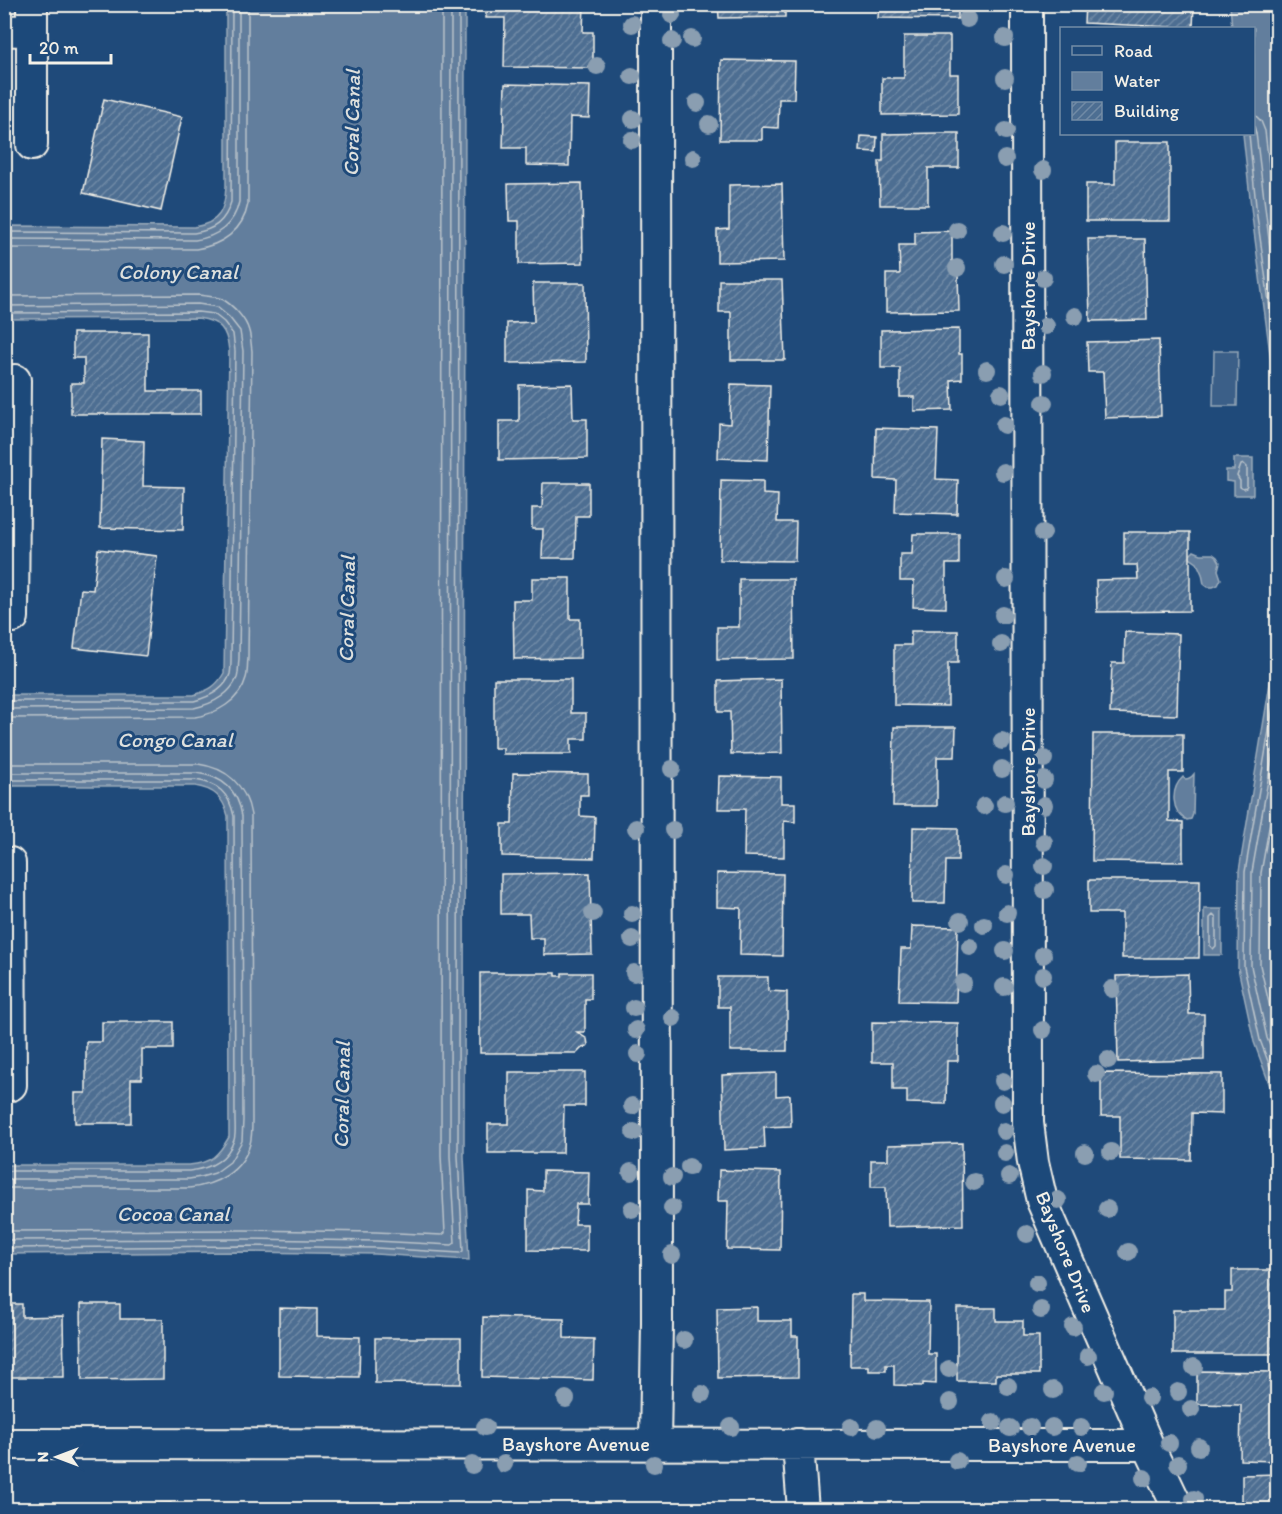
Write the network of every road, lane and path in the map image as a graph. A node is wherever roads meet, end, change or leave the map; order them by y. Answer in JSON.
{"nodes":[{"id":1,"x":656,"y":4,"type":"edge"},
{"id":2,"x":1027,"y":4,"type":"edge"},
{"id":3,"x":23,"y":22,"type":"edge"},
{"id":4,"x":32,"y":144,"type":"dead end"},
{"id":5,"x":15,"y":380,"type":"dead end"},
{"id":6,"x":9,"y":500,"type":"edge"},
{"id":7,"x":14,"y":616,"type":"dead end"},
{"id":8,"x":10,"y":863,"type":"dead end"},
{"id":9,"x":8,"y":972,"type":"edge"},
{"id":10,"x":11,"y":1084,"type":"dead end"},
{"id":11,"x":4,"y":1444,"type":"edge"},
{"id":12,"x":655,"y":1444,"type":"junction"},
{"id":13,"x":798,"y":1444,"type":"junction"},
{"id":14,"x":1148,"y":1445,"type":"junction"},
{"id":15,"x":803,"y":1509,"type":"edge"},
{"id":16,"x":1179,"y":1509,"type":"edge"}],
"edges":[{"from":1,"to":12,"type":"street"},
{"from":2,"to":14,"type":"street","name":"Bayshore Drive"},
{"from":3,"to":4,"type":"street"},
{"from":5,"to":6,"type":"street"},
{"from":6,"to":7,"type":"street"},
{"from":8,"to":9,"type":"street"},
{"from":9,"to":10,"type":"street"},
{"from":11,"to":12,"type":"street","name":"Bayshore Avenue"},
{"from":12,"to":13,"type":"street","name":"Bayshore Avenue"},
{"from":13,"to":14,"type":"street","name":"Bayshore Avenue"},
{"from":13,"to":15,"type":"street"},
{"from":14,"to":16,"type":"street","name":"Bayshore Drive"}]}
